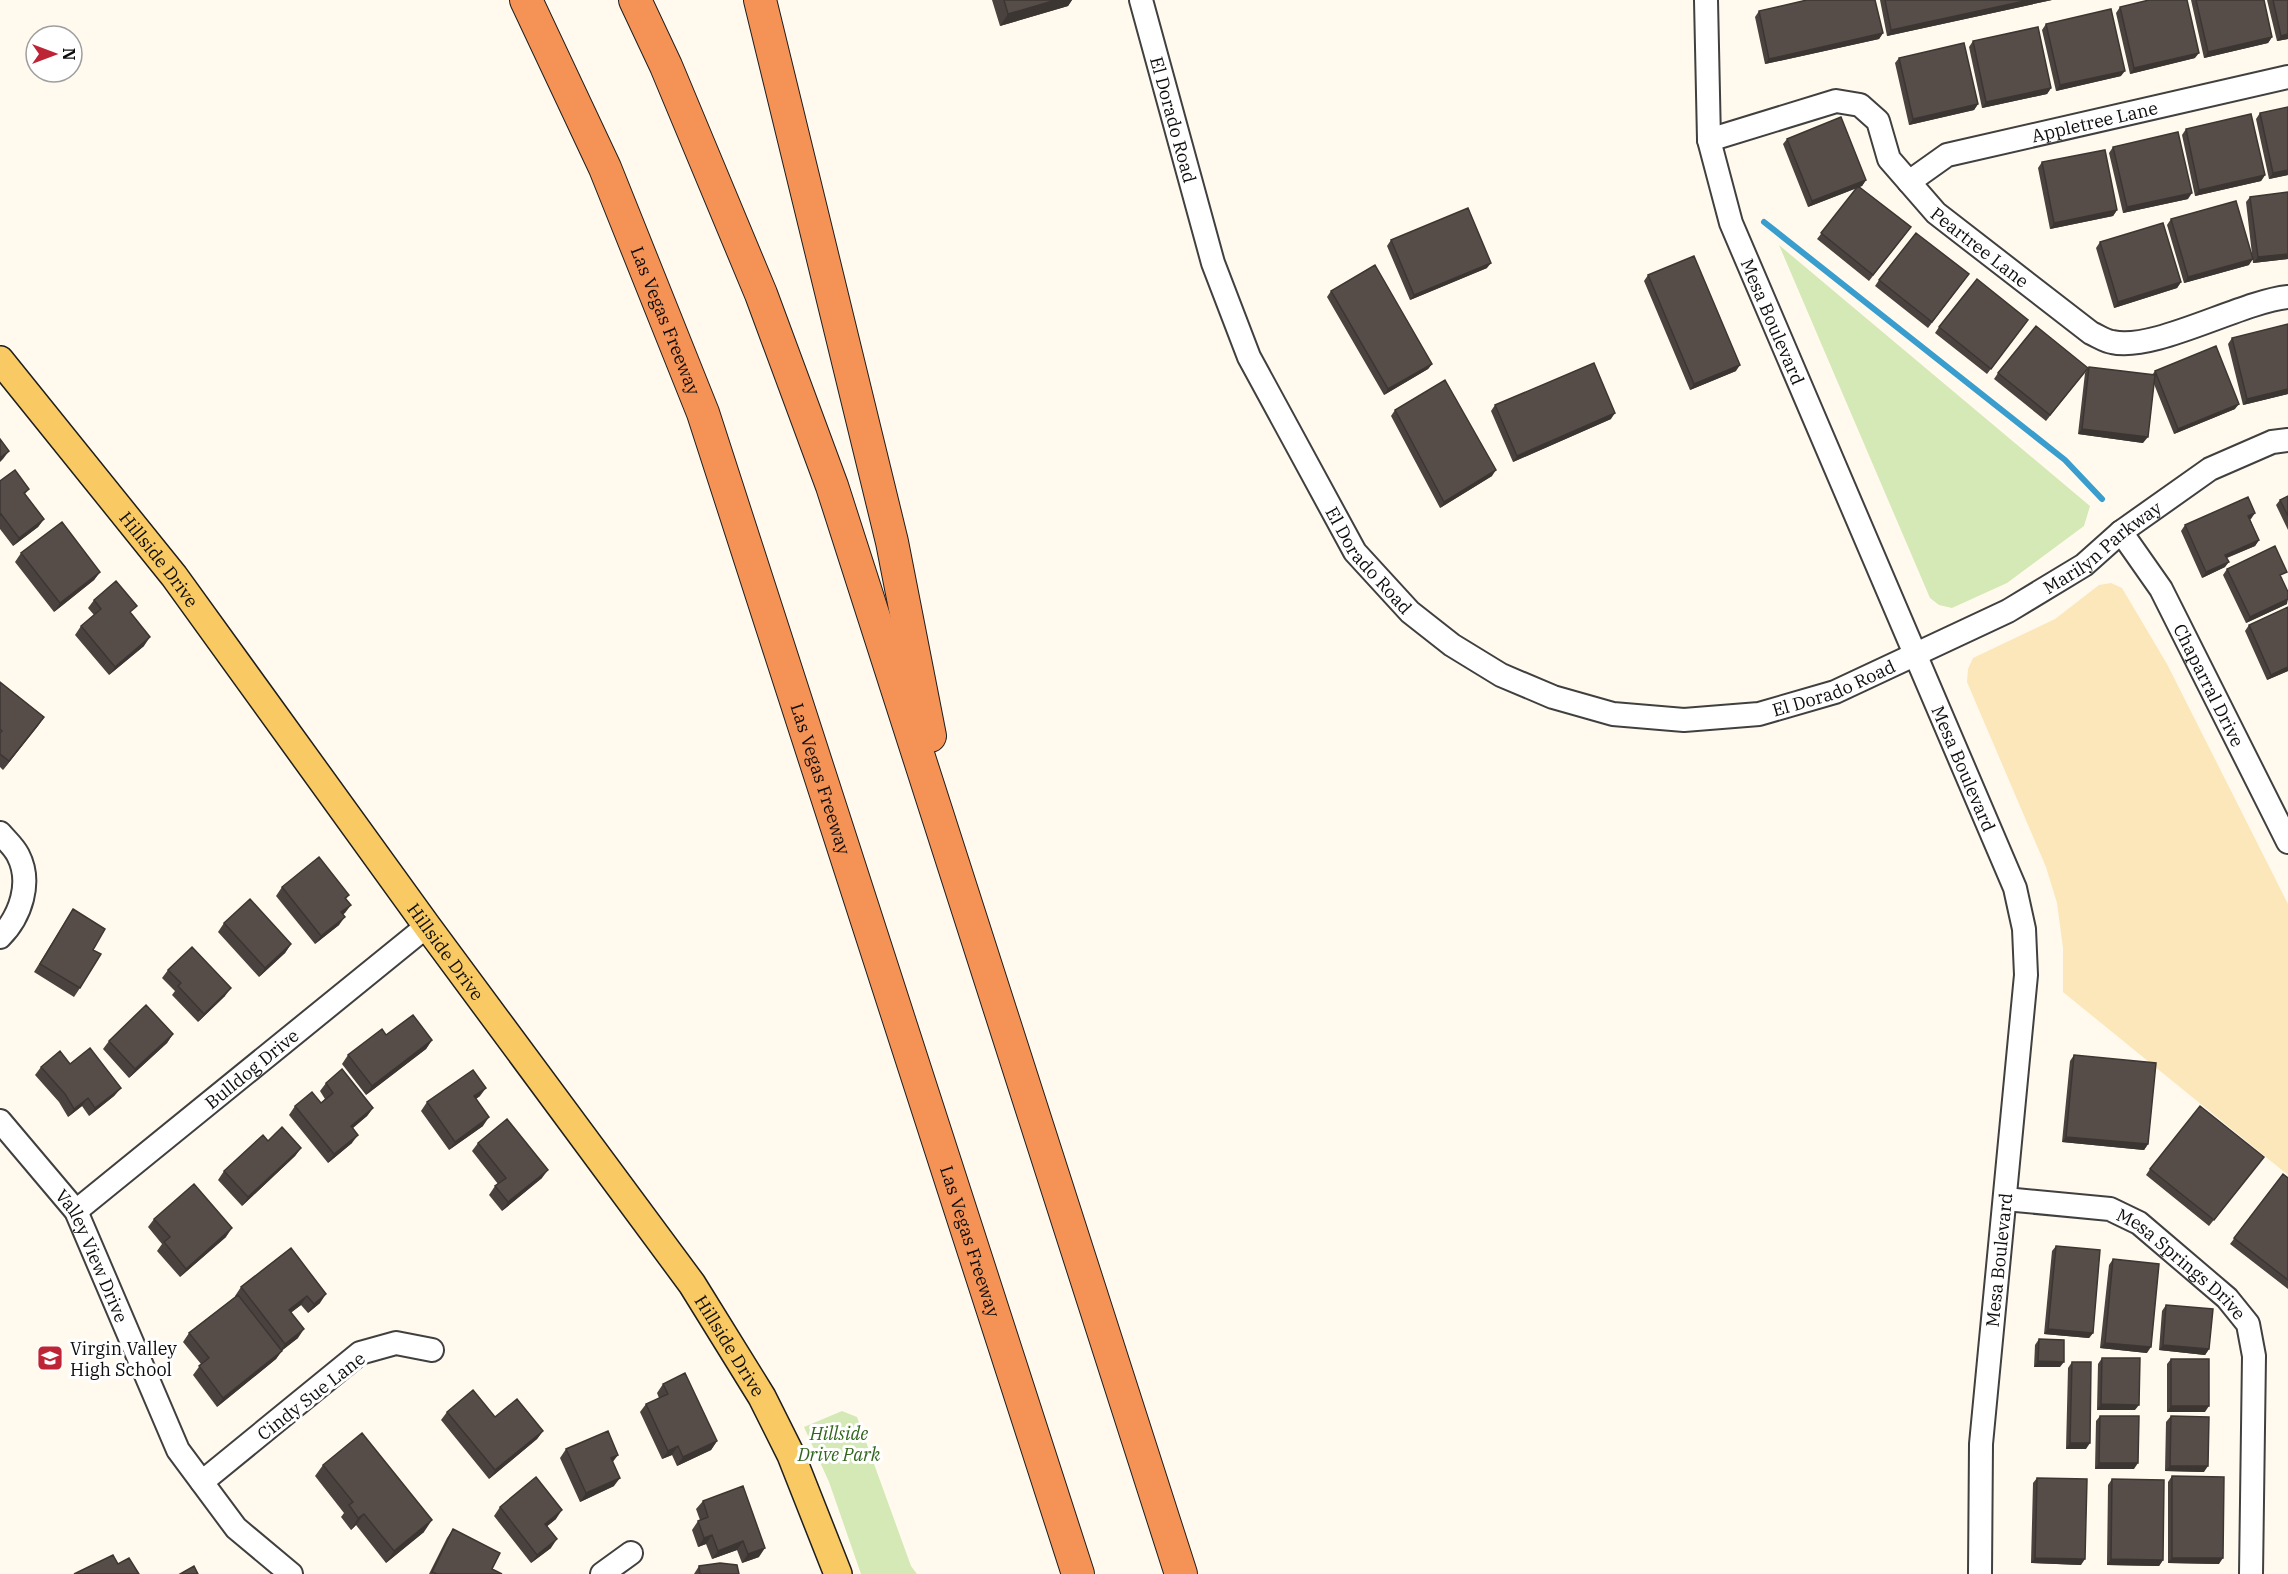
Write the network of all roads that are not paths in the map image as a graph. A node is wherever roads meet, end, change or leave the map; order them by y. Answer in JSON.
{"nodes":[{"id":1,"x":520,"y":0,"type":"edge"},
{"id":2,"x":526,"y":0,"type":"edge"},
{"id":3,"x":635,"y":0,"type":"edge"},
{"id":4,"x":760,"y":0,"type":"edge"},
{"id":5,"x":1141,"y":0,"type":"edge"},
{"id":6,"x":1706,"y":0,"type":"edge"},
{"id":7,"x":551,"y":49,"type":"junction"},
{"id":8,"x":2288,"y":77,"type":"edge"},
{"id":9,"x":1709,"y":140,"type":"junction"},
{"id":10,"x":1910,"y":182,"type":"junction"},
{"id":11,"x":2288,"y":297,"type":"edge"},
{"id":12,"x":0,"y":360,"type":"edge"},
{"id":13,"x":2288,"y":440,"type":"edge"},
{"id":14,"x":2121,"y":532,"type":"junction"},
{"id":15,"x":1915,"y":654,"type":"junction"},
{"id":16,"x":0,"y":833,"type":"edge"},
{"id":17,"x":2288,"y":842,"type":"edge"},
{"id":18,"x":958,"y":879,"type":"junction"},
{"id":19,"x":427,"y":926,"type":"junction"},
{"id":20,"x":0,"y":937,"type":"edge"},
{"id":21,"x":0,"y":1121,"type":"edge"},
{"id":22,"x":2005,"y":1199,"type":"junction"},
{"id":23,"x":76,"y":1211,"type":"junction"},
{"id":24,"x":432,"y":1350,"type":"dead end"},
{"id":25,"x":202,"y":1482,"type":"junction"},
{"id":26,"x":630,"y":1553,"type":"dead end"},
{"id":27,"x":291,"y":1574,"type":"edge"},
{"id":28,"x":602,"y":1574,"type":"edge"},
{"id":29,"x":838,"y":1574,"type":"edge"},
{"id":30,"x":1078,"y":1574,"type":"edge"},
{"id":31,"x":1181,"y":1574,"type":"edge"},
{"id":32,"x":1980,"y":1574,"type":"edge"},
{"id":33,"x":2251,"y":1574,"type":"edge"}],
"edges":[{"from":1,"to":7,"type":"highway"},
{"from":2,"to":7,"type":"highway","name":"Las Vegas Freeway"},
{"from":3,"to":18,"type":"highway"},
{"from":4,"to":18,"type":"highway"},
{"from":5,"to":15,"type":"street","name":"El Dorado Road"},
{"from":6,"to":9,"type":"street","name":"Mesa Boulevard"},
{"from":7,"to":30,"type":"highway","name":"Las Vegas Freeway"},
{"from":8,"to":10,"type":"street","name":"Appletree Lane"},
{"from":9,"to":10,"type":"street","name":"Peartree Lane"},
{"from":9,"to":15,"type":"street","name":"Mesa Boulevard"},
{"from":10,"to":11,"type":"street","name":"Peartree Lane"},
{"from":12,"to":19,"type":"main road","name":"Hillside Drive"},
{"from":13,"to":14,"type":"street","name":"Marilyn Parkway"},
{"from":14,"to":15,"type":"street","name":"Marilyn Parkway"},
{"from":14,"to":17,"type":"street","name":"Chaparral Drive"},
{"from":15,"to":22,"type":"street","name":"Mesa Boulevard"},
{"from":16,"to":20,"type":"street"},
{"from":18,"to":31,"type":"highway"},
{"from":19,"to":23,"type":"street","name":"Bulldog Drive"},
{"from":19,"to":29,"type":"main road","name":"Hillside Drive"},
{"from":21,"to":23,"type":"street","name":"Valley View Drive"},
{"from":22,"to":32,"type":"street","name":"Mesa Boulevard"},
{"from":22,"to":33,"type":"street","name":"Mesa Springs Drive"},
{"from":23,"to":25,"type":"street","name":"Valley View Drive"},
{"from":24,"to":25,"type":"street","name":"Cindy Sue Lane"},
{"from":25,"to":27,"type":"street","name":"Valley View Drive"},
{"from":26,"to":28,"type":"street"}]}
